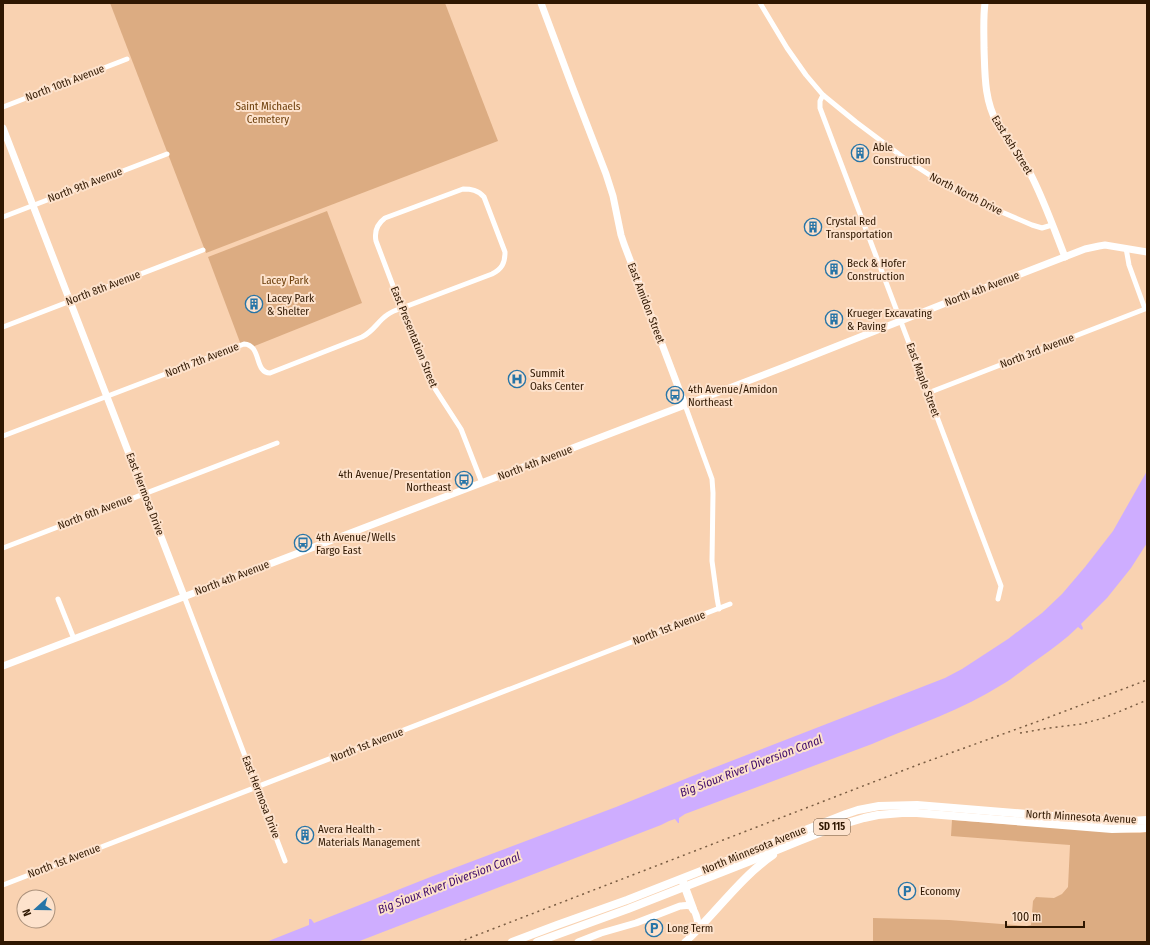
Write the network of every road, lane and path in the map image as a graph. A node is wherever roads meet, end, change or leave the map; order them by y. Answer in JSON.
{"nodes":[{"id":1,"x":541,"y":3,"type":"edge"},
{"id":2,"x":760,"y":3,"type":"edge"},
{"id":3,"x":985,"y":3,"type":"edge"},
{"id":4,"x":127,"y":59,"type":"dead end"},
{"id":5,"x":823,"y":95,"type":"junction"},
{"id":6,"x":3,"y":107,"type":"edge"},
{"id":7,"x":3,"y":128,"type":"edge"},
{"id":8,"x":167,"y":154,"type":"dead end"},
{"id":9,"x":33,"y":205,"type":"junction"},
{"id":10,"x":3,"y":217,"type":"edge"},
{"id":11,"x":1052,"y":225,"type":"junction"},
{"id":12,"x":376,"y":231,"type":"joint"},
{"id":13,"x":1126,"y":248,"type":"junction"},
{"id":14,"x":203,"y":250,"type":"dead end"},
{"id":15,"x":1147,"y":252,"type":"edge"},
{"id":16,"x":1065,"y":257,"type":"junction"},
{"id":17,"x":70,"y":301,"type":"junction"},
{"id":18,"x":402,"y":308,"type":"junction"},
{"id":19,"x":901,"y":321,"type":"junction"},
{"id":20,"x":3,"y":327,"type":"edge"},
{"id":21,"x":928,"y":393,"type":"junction"},
{"id":22,"x":107,"y":396,"type":"junction"},
{"id":23,"x":684,"y":405,"type":"junction"},
{"id":24,"x":3,"y":436,"type":"edge"},
{"id":25,"x":277,"y":443,"type":"dead end"},
{"id":26,"x":482,"y":483,"type":"junction"},
{"id":27,"x":144,"y":494,"type":"junction"},
{"id":28,"x":3,"y":548,"type":"edge"},
{"id":29,"x":184,"y":596,"type":"junction"},
{"id":30,"x":58,"y":599,"type":"dead end"},
{"id":31,"x":998,"y":599,"type":"dead end"},
{"id":32,"x":730,"y":604,"type":"dead end"},
{"id":33,"x":719,"y":609,"type":"junction"},
{"id":34,"x":74,"y":639,"type":"junction"},
{"id":35,"x":3,"y":666,"type":"edge"},
{"id":36,"x":257,"y":787,"type":"junction"},
{"id":37,"x":1147,"y":820,"type":"edge"},
{"id":38,"x":1147,"y":828,"type":"edge"},
{"id":39,"x":799,"y":841,"type":"junction"},
{"id":40,"x":285,"y":860,"type":"dead end"},
{"id":41,"x":683,"y":883,"type":"junction"},
{"id":42,"x":3,"y":885,"type":"edge"},
{"id":43,"x":693,"y":909,"type":"junction"},
{"id":44,"x":688,"y":940,"type":"edge"},
{"id":45,"x":512,"y":942,"type":"edge"},
{"id":46,"x":537,"y":942,"type":"edge"},
{"id":47,"x":578,"y":942,"type":"edge"}],
"edges":[{"from":1,"to":23,"type":"main road","name":"East Amidon Street"},
{"from":2,"to":5,"type":"street","name":"North North Drive"},
{"from":3,"to":11,"type":"main road","name":"East Ash Street"},
{"from":4,"to":6,"type":"street","name":"North 10th Avenue"},
{"from":5,"to":11,"type":"street","name":"North North Drive"},
{"from":5,"to":19,"type":"street","name":"East Maple Street"},
{"from":7,"to":9,"type":"main road","name":"East Hermosa Drive"},
{"from":8,"to":9,"type":"street","name":"North 9th Avenue"},
{"from":9,"to":10,"type":"street","name":"North 9th Avenue"},
{"from":9,"to":17,"type":"main road","name":"East Hermosa Drive"},
{"from":11,"to":16,"type":"main road","name":"East Ash Street"},
{"from":12,"to":18,"type":"street","name":"East Presentation Street"},
{"from":12,"to":18,"type":"street","name":"North 7th Avenue"},
{"from":13,"to":15,"type":"main road"},
{"from":13,"to":16,"type":"main road"},
{"from":13,"to":21,"type":"street","name":"North 3rd Avenue"},
{"from":14,"to":17,"type":"street","name":"North 8th Avenue"},
{"from":16,"to":19,"type":"main road","name":"North 4th Avenue"},
{"from":17,"to":20,"type":"street","name":"North 8th Avenue"},
{"from":17,"to":22,"type":"main road","name":"East Hermosa Drive"},
{"from":18,"to":22,"type":"street","name":"North 7th Avenue"},
{"from":18,"to":26,"type":"street","name":"East Presentation Street"},
{"from":19,"to":21,"type":"street","name":"East Maple Street"},
{"from":19,"to":23,"type":"main road","name":"North 4th Avenue"},
{"from":21,"to":31,"type":"street","name":"East Maple Street"},
{"from":22,"to":24,"type":"street","name":"North 7th Avenue"},
{"from":22,"to":27,"type":"main road","name":"East Hermosa Drive"},
{"from":23,"to":26,"type":"main road","name":"North 4th Avenue"},
{"from":23,"to":33,"type":"street","name":"East Amidon Street"},
{"from":25,"to":27,"type":"street","name":"North 6th Avenue"},
{"from":26,"to":29,"type":"main road","name":"North 4th Avenue"},
{"from":27,"to":28,"type":"street","name":"North 6th Avenue"},
{"from":27,"to":29,"type":"main road","name":"East Hermosa Drive"},
{"from":29,"to":34,"type":"main road","name":"North 4th Avenue"},
{"from":29,"to":36,"type":"street","name":"East Hermosa Drive"},
{"from":30,"to":34,"type":"street"},
{"from":32,"to":33,"type":"street","name":"North 1st Avenue"},
{"from":33,"to":36,"type":"street","name":"North 1st Avenue"},
{"from":34,"to":35,"type":"main road","name":"North 4th Avenue"},
{"from":36,"to":40,"type":"street","name":"East Hermosa Drive"},
{"from":36,"to":42,"type":"street","name":"North 1st Avenue"},
{"from":37,"to":41,"type":"main road","name":"North Minnesota Avenue","number":"SD 115"},
{"from":38,"to":39,"type":"main road","name":"North Minnesota Avenue","number":"SD 115"},
{"from":39,"to":41,"type":"main road","name":"North Minnesota Avenue","number":"SD 115"},
{"from":39,"to":44,"type":"main road"},
{"from":41,"to":43,"type":"main road"},
{"from":41,"to":45,"type":"main road","name":"North Minnesota Avenue","number":"SD 115"},
{"from":41,"to":46,"type":"main road","name":"North Minnesota Avenue","number":"SD 115"},
{"from":43,"to":44,"type":"main road"},
{"from":43,"to":47,"type":"main road"}]}
